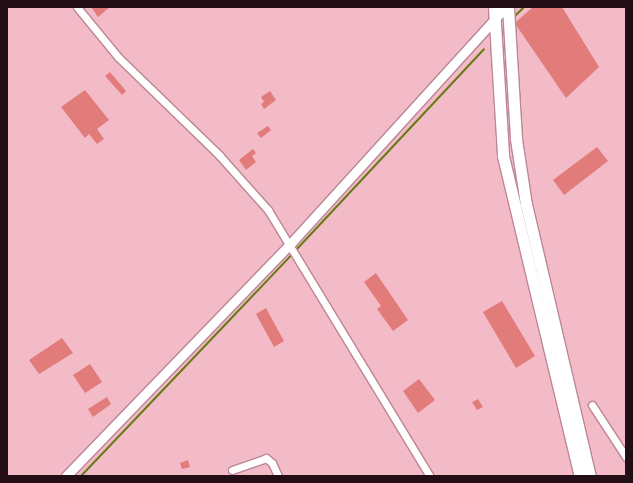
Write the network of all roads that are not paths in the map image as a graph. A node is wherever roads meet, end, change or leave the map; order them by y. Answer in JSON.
{"nodes":[{"id":1,"x":77,"y":7,"type":"edge"},
{"id":2,"x":494,"y":7,"type":"edge"},
{"id":3,"x":507,"y":7,"type":"edge"},
{"id":4,"x":494,"y":19,"type":"junction"},
{"id":5,"x":291,"y":243,"type":"junction"},
{"id":6,"x":592,"y":405,"type":"dead end"},
{"id":7,"x":626,"y":457,"type":"edge"},
{"id":8,"x":232,"y":470,"type":"dead end"},
{"id":9,"x":66,"y":476,"type":"edge"},
{"id":10,"x":278,"y":476,"type":"edge"},
{"id":11,"x":430,"y":476,"type":"edge"},
{"id":12,"x":580,"y":476,"type":"edge"},
{"id":13,"x":590,"y":476,"type":"edge"}],
"edges":[{"from":1,"to":5,"type":"street"},
{"from":2,"to":4,"type":"main road"},
{"from":3,"to":4,"type":"street"},
{"from":3,"to":13,"type":"main road"},
{"from":4,"to":5,"type":"street"},
{"from":4,"to":12,"type":"main road"},
{"from":5,"to":9,"type":"street"},
{"from":5,"to":11,"type":"street"},
{"from":6,"to":7,"type":"street"},
{"from":8,"to":10,"type":"street"}]}
